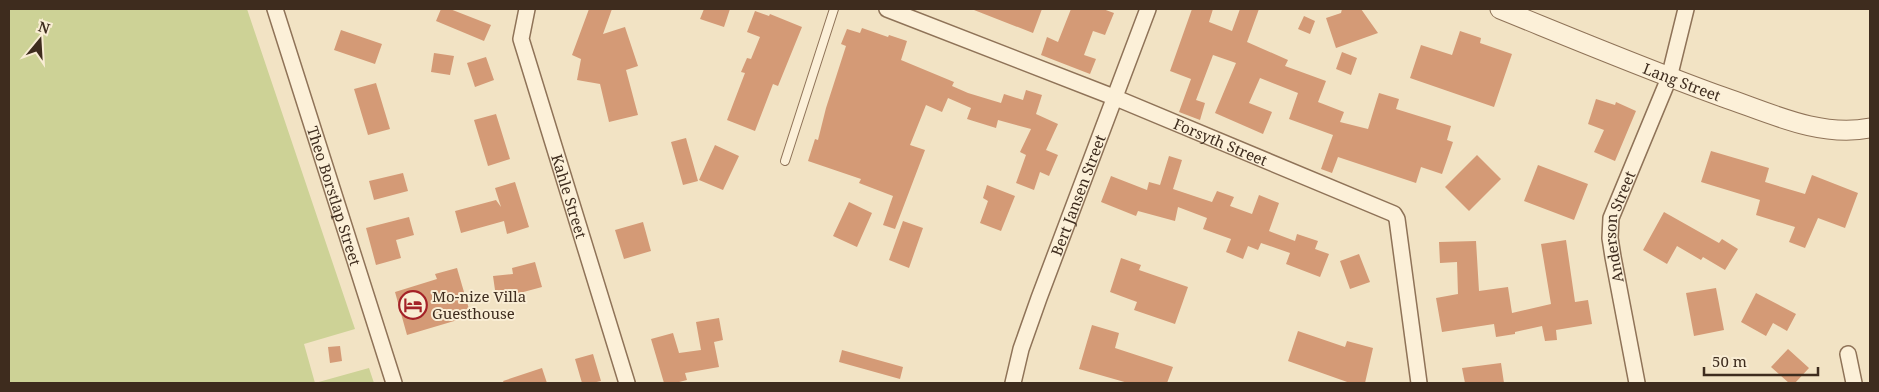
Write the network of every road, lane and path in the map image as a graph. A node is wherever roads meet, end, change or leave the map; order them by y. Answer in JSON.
{"nodes":[{"id":1,"x":276,"y":9,"type":"edge"},
{"id":2,"x":527,"y":9,"type":"edge"},
{"id":3,"x":834,"y":9,"type":"edge"},
{"id":4,"x":887,"y":9,"type":"edge"},
{"id":5,"x":1148,"y":9,"type":"edge"},
{"id":6,"x":1500,"y":9,"type":"edge"},
{"id":7,"x":1686,"y":9,"type":"edge"},
{"id":8,"x":1669,"y":78,"type":"junction"},
{"id":9,"x":1116,"y":98,"type":"junction"},
{"id":10,"x":1870,"y":128,"type":"edge"},
{"id":11,"x":786,"y":161,"type":"dead end"},
{"id":12,"x":1848,"y":354,"type":"dead end"},
{"id":13,"x":394,"y":383,"type":"edge"},
{"id":14,"x":627,"y":383,"type":"edge"},
{"id":15,"x":1012,"y":383,"type":"edge"},
{"id":16,"x":1419,"y":383,"type":"edge"},
{"id":17,"x":1637,"y":383,"type":"edge"},
{"id":18,"x":1854,"y":383,"type":"edge"}],
"edges":[{"from":1,"to":13,"type":"street","name":"Theo Borstlap Street"},
{"from":2,"to":14,"type":"street","name":"Kahle Street"},
{"from":3,"to":11,"type":"lane"},
{"from":4,"to":9,"type":"street","name":"Forsyth Street"},
{"from":5,"to":9,"type":"street","name":"Bert Jansen Street"},
{"from":6,"to":8,"type":"street","name":"Lang Street"},
{"from":7,"to":8,"type":"street","name":"Anderson Street"},
{"from":8,"to":10,"type":"street","name":"Lang Street"},
{"from":8,"to":17,"type":"street","name":"Anderson Street"},
{"from":9,"to":15,"type":"street","name":"Bert Jansen Street"},
{"from":9,"to":16,"type":"street","name":"Forsyth Street"},
{"from":12,"to":18,"type":"street"}]}
